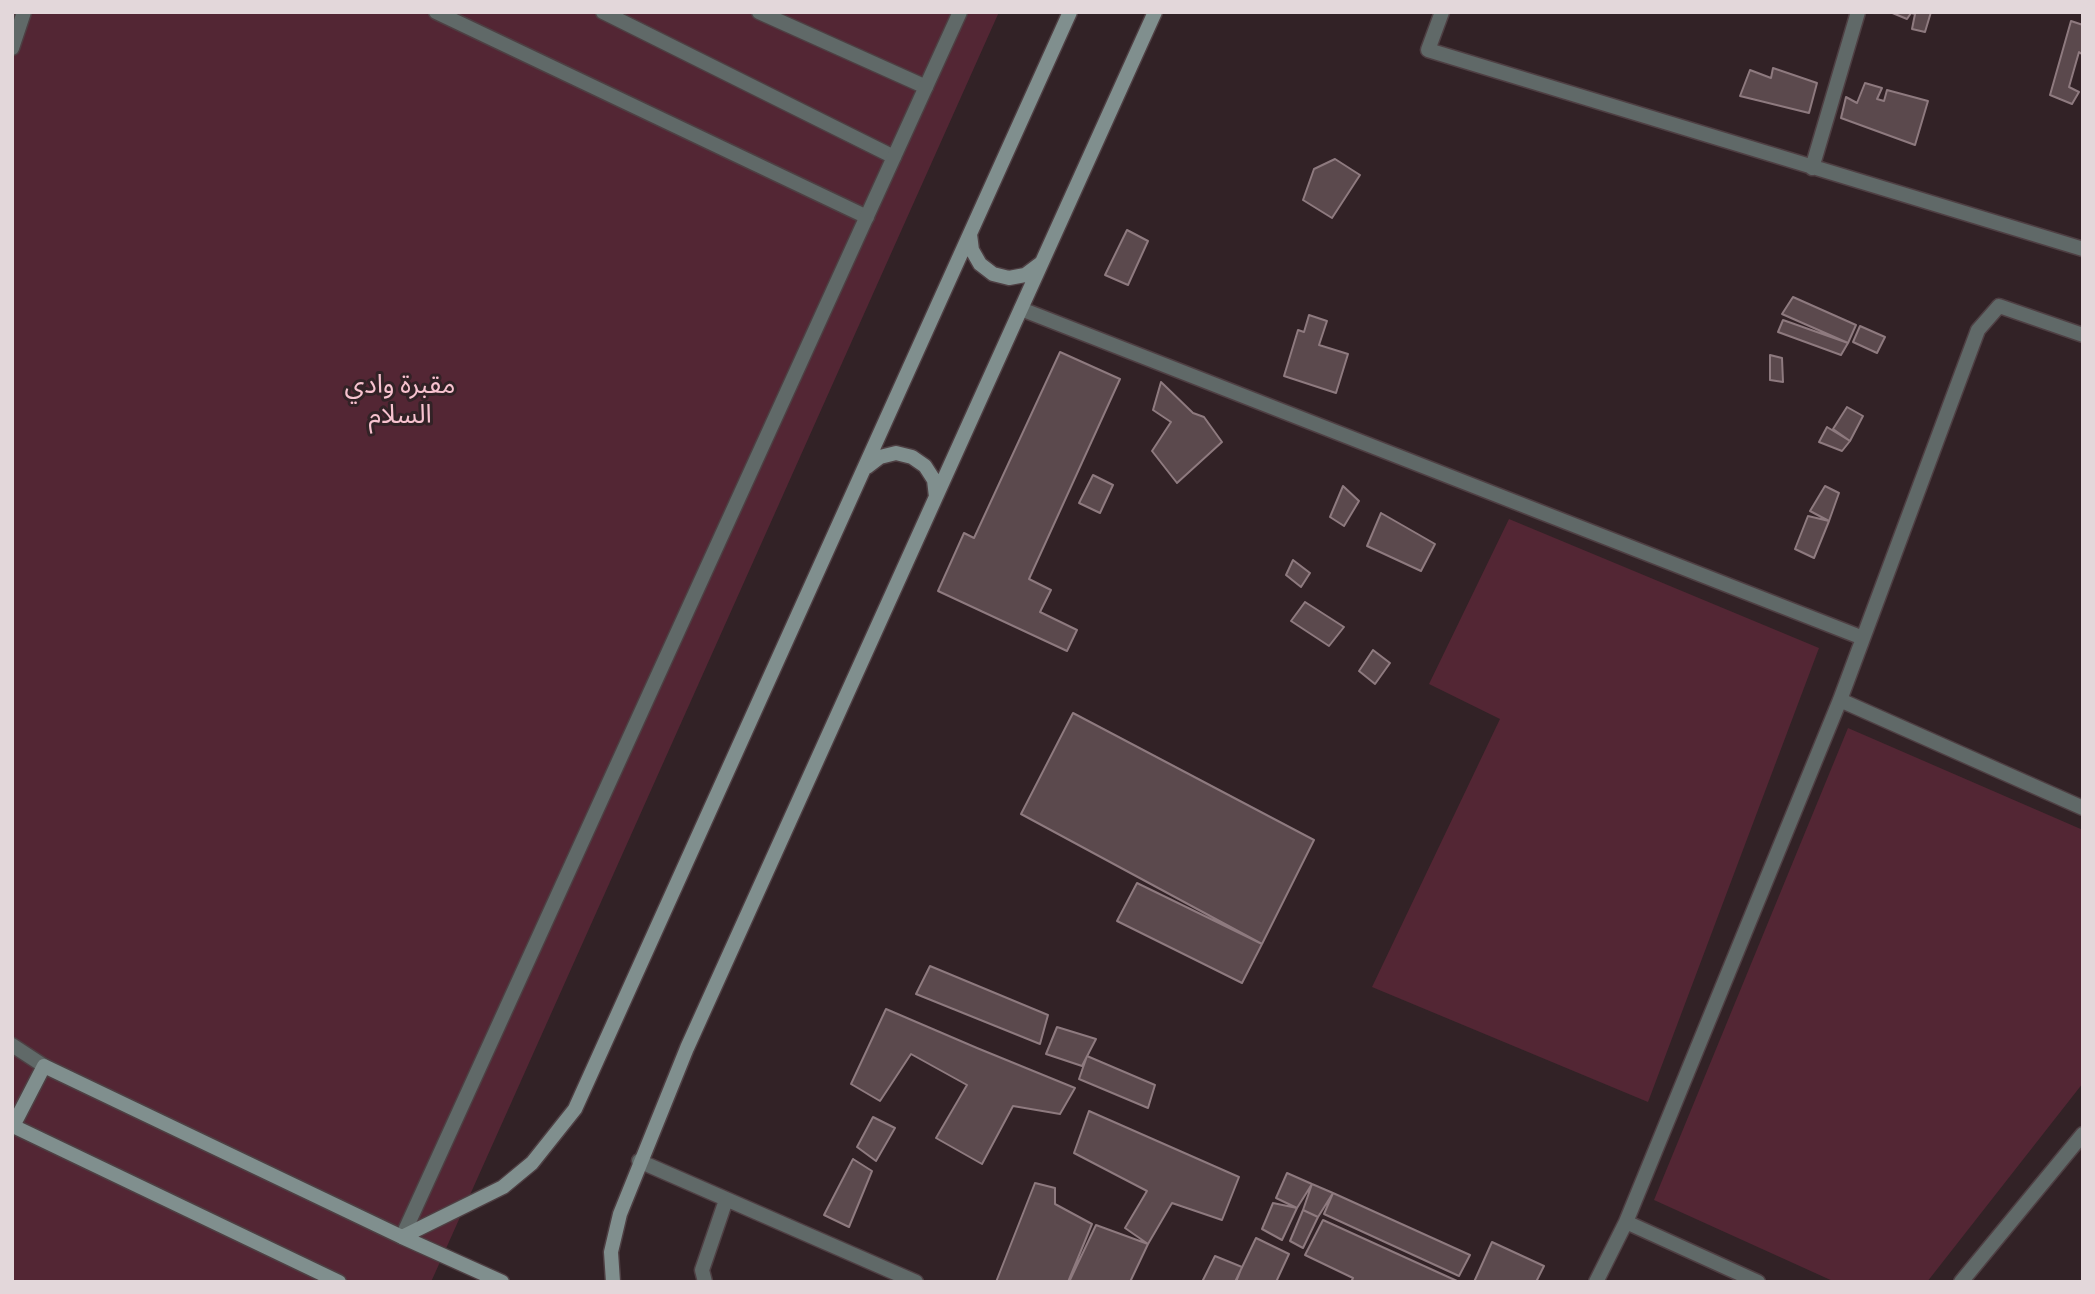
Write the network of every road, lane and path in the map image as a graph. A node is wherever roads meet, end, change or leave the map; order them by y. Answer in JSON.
{"nodes":[{"id":1,"x":24,"y":12,"type":"edge"},
{"id":2,"x":436,"y":12,"type":"edge"},
{"id":3,"x":603,"y":12,"type":"edge"},
{"id":4,"x":759,"y":12,"type":"edge"},
{"id":5,"x":960,"y":12,"type":"edge"},
{"id":6,"x":1070,"y":12,"type":"edge"},
{"id":7,"x":1155,"y":12,"type":"edge"},
{"id":8,"x":1442,"y":12,"type":"edge"},
{"id":9,"x":1858,"y":12,"type":"edge"},
{"id":10,"x":12,"y":48,"type":"edge"},
{"id":11,"x":926,"y":87,"type":"junction"},
{"id":12,"x":894,"y":157,"type":"junction"},
{"id":13,"x":1812,"y":168,"type":"junction"},
{"id":14,"x":867,"y":217,"type":"junction"},
{"id":15,"x":970,"y":233,"type":"junction"},
{"id":16,"x":2083,"y":249,"type":"edge"},
{"id":17,"x":1043,"y":263,"type":"junction"},
{"id":18,"x":1021,"y":309,"type":"junction"},
{"id":19,"x":2083,"y":335,"type":"edge"},
{"id":20,"x":863,"y":469,"type":"junction"},
{"id":21,"x":936,"y":498,"type":"junction"},
{"id":22,"x":1863,"y":638,"type":"junction"},
{"id":23,"x":1840,"y":701,"type":"junction"},
{"id":24,"x":2083,"y":808,"type":"edge"},
{"id":25,"x":12,"y":1045,"type":"edge"},
{"id":26,"x":44,"y":1066,"type":"junction"},
{"id":27,"x":13,"y":1126,"type":"edge"},
{"id":28,"x":2083,"y":1134,"type":"edge"},
{"id":29,"x":639,"y":1161,"type":"junction"},
{"id":30,"x":726,"y":1200,"type":"junction"},
{"id":31,"x":1626,"y":1222,"type":"junction"},
{"id":32,"x":402,"y":1237,"type":"junction"},
{"id":33,"x":339,"y":1282,"type":"edge"},
{"id":34,"x":502,"y":1282,"type":"edge"},
{"id":35,"x":613,"y":1282,"type":"edge"},
{"id":36,"x":705,"y":1282,"type":"edge"},
{"id":37,"x":916,"y":1282,"type":"edge"},
{"id":38,"x":1596,"y":1282,"type":"edge"},
{"id":39,"x":1758,"y":1282,"type":"edge"},
{"id":40,"x":1961,"y":1282,"type":"edge"}],
"edges":[{"from":1,"to":10,"type":"street"},
{"from":2,"to":14,"type":"street"},
{"from":3,"to":12,"type":"street"},
{"from":4,"to":11,"type":"street"},
{"from":5,"to":11,"type":"street"},
{"from":6,"to":15,"type":"main road"},
{"from":7,"to":17,"type":"main road"},
{"from":8,"to":13,"type":"street"},
{"from":9,"to":13,"type":"street"},
{"from":11,"to":12,"type":"street"},
{"from":12,"to":14,"type":"street"},
{"from":13,"to":16,"type":"street"},
{"from":14,"to":32,"type":"street"},
{"from":15,"to":17,"type":"main road"},
{"from":15,"to":20,"type":"main road"},
{"from":17,"to":18,"type":"main road"},
{"from":18,"to":21,"type":"main road"},
{"from":18,"to":22,"type":"street"},
{"from":19,"to":22,"type":"street"},
{"from":20,"to":21,"type":"main road"},
{"from":20,"to":32,"type":"main road"},
{"from":21,"to":29,"type":"main road"},
{"from":22,"to":23,"type":"street"},
{"from":23,"to":24,"type":"street"},
{"from":23,"to":31,"type":"street"},
{"from":25,"to":26,"type":"street"},
{"from":26,"to":27,"type":"main road"},
{"from":26,"to":32,"type":"main road"},
{"from":27,"to":33,"type":"main road"},
{"from":28,"to":40,"type":"street"},
{"from":29,"to":30,"type":"street"},
{"from":29,"to":35,"type":"main road"},
{"from":30,"to":36,"type":"street"},
{"from":30,"to":37,"type":"street"},
{"from":31,"to":38,"type":"street"},
{"from":31,"to":39,"type":"street"},
{"from":32,"to":34,"type":"main road"}]}
